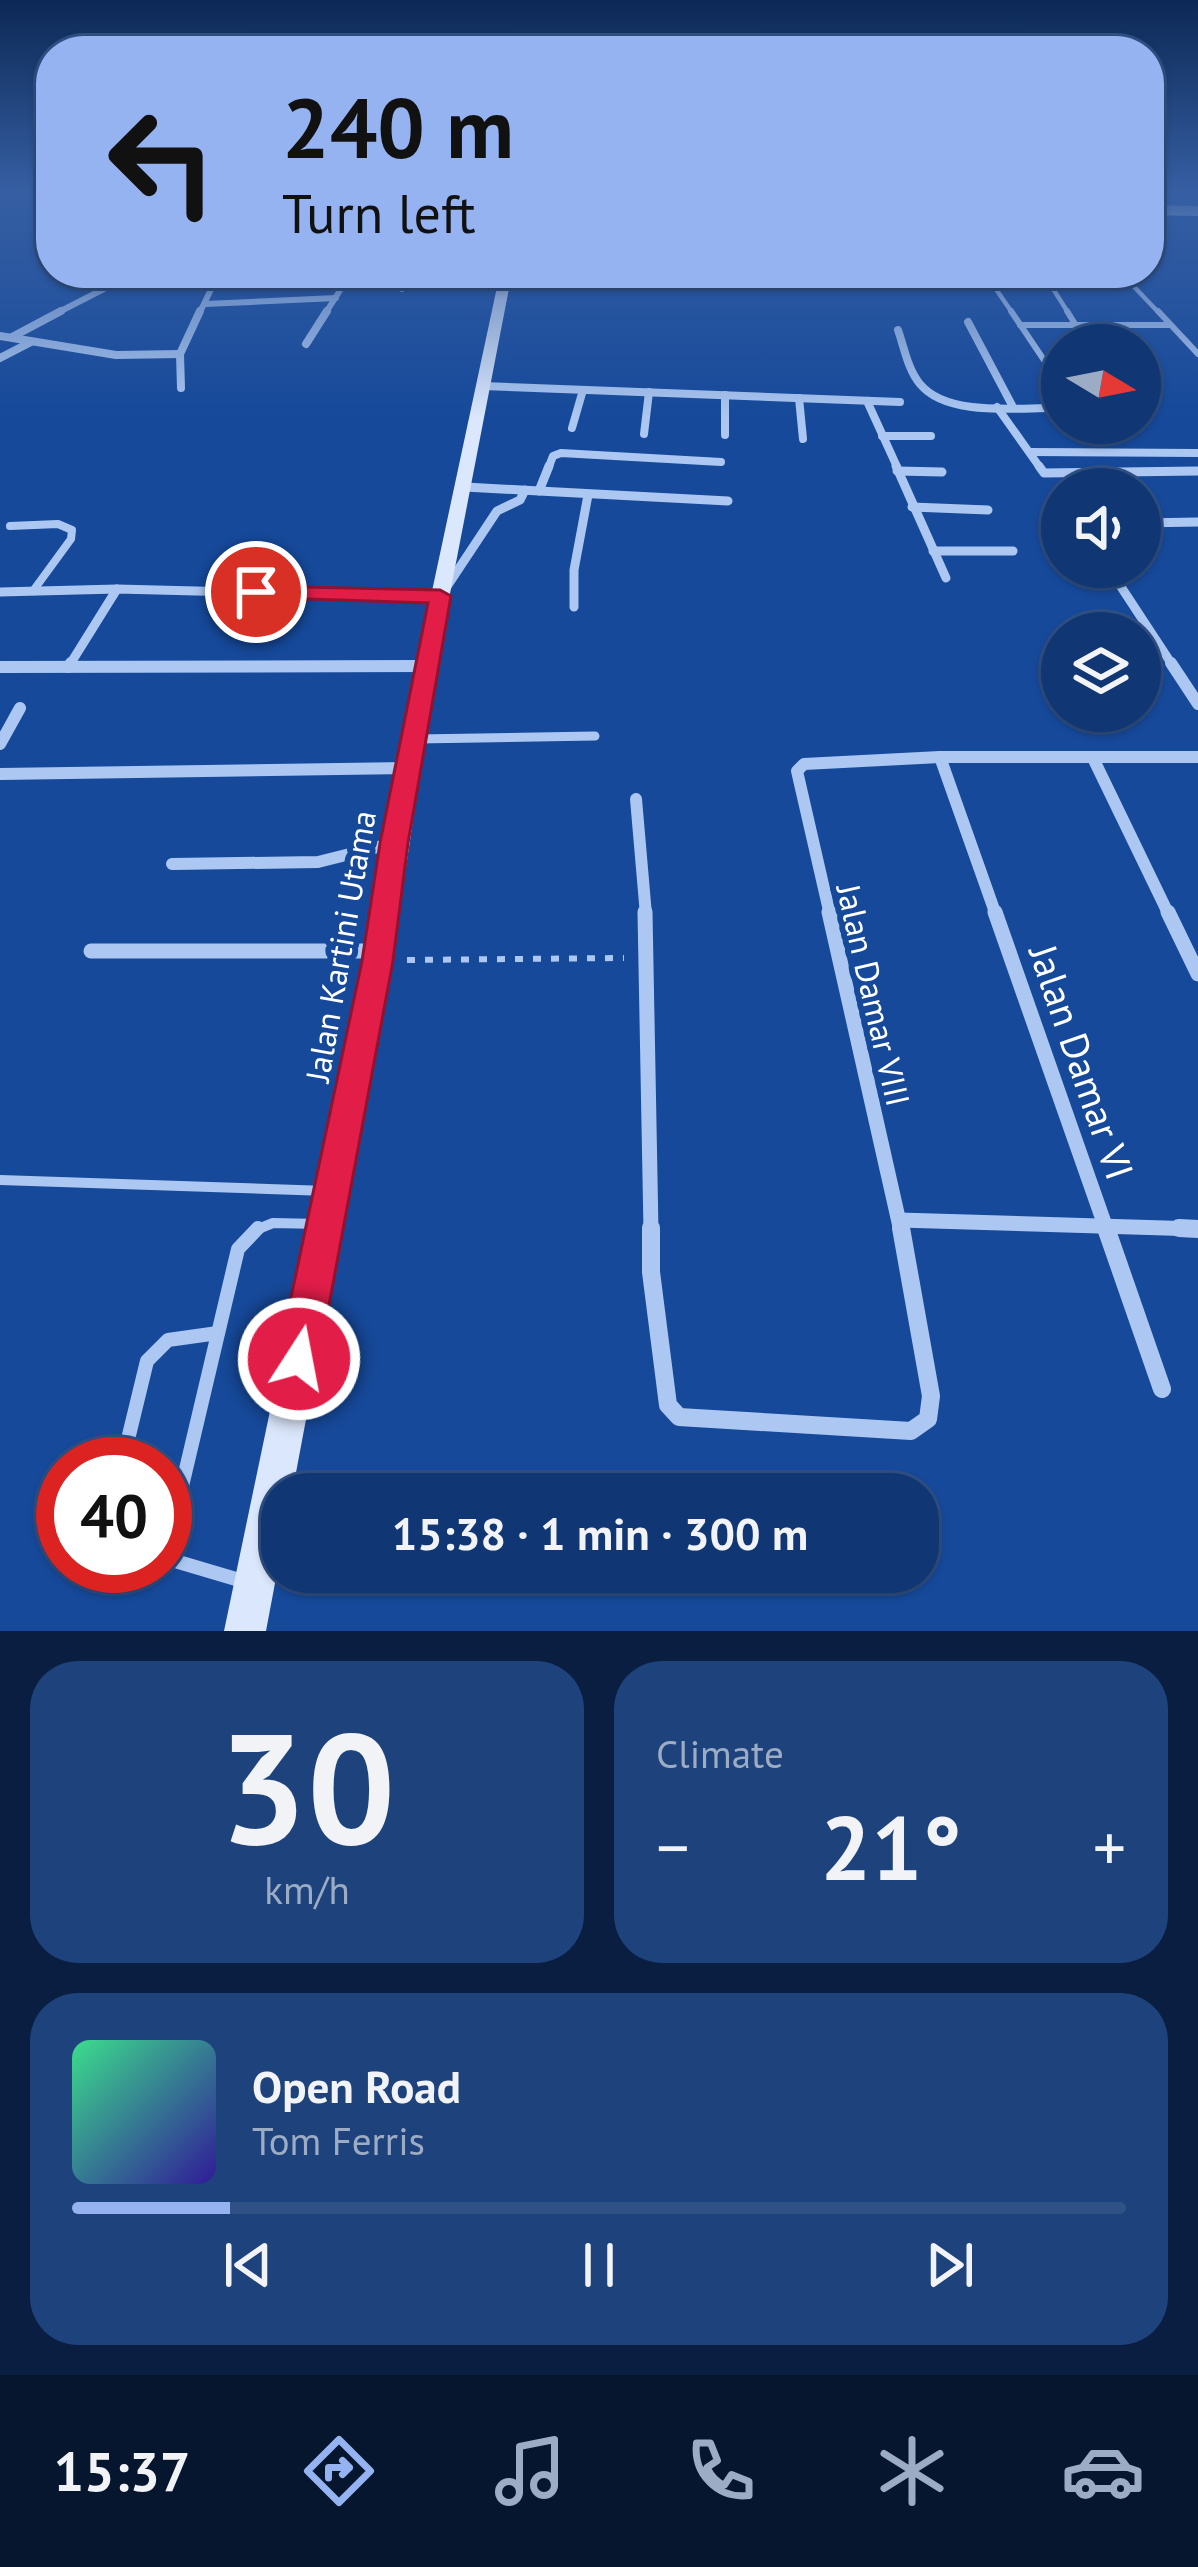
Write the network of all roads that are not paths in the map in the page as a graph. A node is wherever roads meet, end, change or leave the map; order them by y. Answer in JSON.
{"nodes":[{"id":1,"x":106,"y":288,"type":"edge"},
{"id":2,"x":212,"y":288,"type":"edge"},
{"id":3,"x":342,"y":288,"type":"edge"},
{"id":4,"x":503,"y":288,"type":"edge"},
{"id":5,"x":995,"y":288,"type":"edge"},
{"id":6,"x":1053,"y":288,"type":"edge"},
{"id":7,"x":1135,"y":288,"type":"edge"},
{"id":8,"x":336,"y":298,"type":"junction"},
{"id":9,"x":205,"y":304,"type":"junction"},
{"id":10,"x":968,"y":322,"type":"dead end"},
{"id":11,"x":1075,"y":324,"type":"edge"},
{"id":12,"x":1020,"y":325,"type":"junction"},
{"id":13,"x":1041,"y":325,"type":"edge"},
{"id":14,"x":1161,"y":325,"type":"edge"},
{"id":15,"x":1170,"y":325,"type":"junction"},
{"id":16,"x":898,"y":330,"type":"dead end"},
{"id":17,"x":0,"y":335,"type":"edge"},
{"id":18,"x":11,"y":338,"type":"junction"},
{"id":19,"x":32,"y":341,"type":"junction"},
{"id":20,"x":306,"y":344,"type":"dead end"},
{"id":21,"x":180,"y":354,"type":"junction"},
{"id":22,"x":1198,"y":354,"type":"edge"},
{"id":23,"x":1041,"y":356,"type":"edge"},
{"id":24,"x":0,"y":358,"type":"edge"},
{"id":25,"x":483,"y":386,"type":"junction"},
{"id":26,"x":181,"y":388,"type":"dead end"},
{"id":27,"x":584,"y":390,"type":"junction"},
{"id":28,"x":649,"y":392,"type":"junction"},
{"id":29,"x":725,"y":394,"type":"junction"},
{"id":30,"x":799,"y":398,"type":"junction"},
{"id":31,"x":867,"y":401,"type":"junction"},
{"id":32,"x":900,"y":402,"type":"dead end"},
{"id":33,"x":998,"y":406,"type":"junction"},
{"id":34,"x":1012,"y":407,"type":"junction"},
{"id":35,"x":1041,"y":408,"type":"edge"},
{"id":36,"x":572,"y":428,"type":"dead end"},
{"id":37,"x":644,"y":434,"type":"dead end"},
{"id":38,"x":725,"y":435,"type":"dead end"},
{"id":39,"x":882,"y":436,"type":"junction"},
{"id":40,"x":932,"y":436,"type":"dead end"},
{"id":41,"x":803,"y":439,"type":"dead end"},
{"id":42,"x":1030,"y":452,"type":"junction"},
{"id":43,"x":1198,"y":452,"type":"edge"},
{"id":44,"x":1178,"y":453,"type":"junction"},
{"id":45,"x":721,"y":463,"type":"dead end"},
{"id":46,"x":897,"y":471,"type":"junction"},
{"id":47,"x":943,"y":472,"type":"dead end"},
{"id":48,"x":1197,"y":472,"type":"edge"},
{"id":49,"x":465,"y":488,"type":"junction"},
{"id":50,"x":525,"y":490,"type":"junction"},
{"id":51,"x":539,"y":490,"type":"junction"},
{"id":52,"x":588,"y":495,"type":"junction"},
{"id":53,"x":728,"y":501,"type":"dead end"},
{"id":54,"x":912,"y":507,"type":"junction"},
{"id":55,"x":988,"y":510,"type":"dead end"},
{"id":56,"x":1161,"y":523,"type":"edge"},
{"id":57,"x":1198,"y":523,"type":"edge"},
{"id":58,"x":10,"y":526,"type":"dead end"},
{"id":59,"x":933,"y":551,"type":"junction"},
{"id":60,"x":1013,"y":551,"type":"dead end"},
{"id":61,"x":946,"y":578,"type":"dead end"},
{"id":62,"x":1122,"y":588,"type":"edge"},
{"id":63,"x":117,"y":589,"type":"junction"},
{"id":64,"x":33,"y":591,"type":"junction"},
{"id":65,"x":0,"y":592,"type":"edge"},
{"id":66,"x":440,"y":596,"type":"junction"},
{"id":67,"x":574,"y":607,"type":"dead end"},
{"id":68,"x":426,"y":666,"type":"junction"},
{"id":69,"x":0,"y":667,"type":"edge"},
{"id":70,"x":68,"y":667,"type":"junction"},
{"id":71,"x":1198,"y":704,"type":"edge"},
{"id":72,"x":20,"y":707,"type":"dead end"},
{"id":73,"x":595,"y":736,"type":"dead end"},
{"id":74,"x":412,"y":739,"type":"junction"},
{"id":75,"x":0,"y":744,"type":"edge"},
{"id":76,"x":940,"y":757,"type":"junction"},
{"id":77,"x":1093,"y":758,"type":"junction"},
{"id":78,"x":1198,"y":758,"type":"edge"},
{"id":79,"x":407,"y":769,"type":"junction"},
{"id":80,"x":0,"y":774,"type":"edge"},
{"id":81,"x":636,"y":799,"type":"dead end"},
{"id":82,"x":394,"y":843,"type":"junction"},
{"id":83,"x":172,"y":864,"type":"dead end"},
{"id":84,"x":91,"y":951,"type":"dead end"},
{"id":85,"x":378,"y":956,"type":"junction"},
{"id":86,"x":1198,"y":974,"type":"edge"},
{"id":87,"x":0,"y":1180,"type":"edge"},
{"id":88,"x":332,"y":1191,"type":"junction"},
{"id":89,"x":898,"y":1220,"type":"junction"},
{"id":90,"x":1103,"y":1223,"type":"junction"},
{"id":91,"x":326,"y":1224,"type":"junction"},
{"id":92,"x":1198,"y":1229,"type":"edge"},
{"id":93,"x":218,"y":1334,"type":"junction"},
{"id":94,"x":1162,"y":1389,"type":"dead end"},
{"id":95,"x":129,"y":1437,"type":"edge"},
{"id":96,"x":192,"y":1444,"type":"edge"},
{"id":97,"x":192,"y":1566,"type":"edge"},
{"id":98,"x":254,"y":1584,"type":"junction"},
{"id":99,"x":245,"y":1631,"type":"edge"}],
"edges":[{"from":1,"to":18,"type":"street"},
{"from":2,"to":9,"type":"street"},
{"from":3,"to":8,"type":"street"},
{"from":4,"to":25,"type":"street","name":"Jalan Kartini Utama"},
{"from":5,"to":12,"type":"lane"},
{"from":6,"to":11,"type":"lane"},
{"from":7,"to":15,"type":"lane"},
{"from":8,"to":9,"type":"street"},
{"from":8,"to":20,"type":"street"},
{"from":9,"to":21,"type":"street"},
{"from":10,"to":34,"type":"street"},
{"from":12,"to":13,"type":"lane"},
{"from":12,"to":23,"type":"lane"},
{"from":14,"to":15,"type":"lane"},
{"from":15,"to":22,"type":"lane"},
{"from":16,"to":33,"type":"street"},
{"from":17,"to":18,"type":"street"},
{"from":18,"to":19,"type":"street"},
{"from":19,"to":21,"type":"street"},
{"from":19,"to":24,"type":"street"},
{"from":21,"to":26,"type":"street"},
{"from":25,"to":27,"type":"street"},
{"from":25,"to":49,"type":"street","name":"Jalan Kartini Utama"},
{"from":27,"to":28,"type":"street"},
{"from":27,"to":36,"type":"street"},
{"from":28,"to":29,"type":"street"},
{"from":28,"to":37,"type":"street"},
{"from":29,"to":30,"type":"street"},
{"from":29,"to":38,"type":"street"},
{"from":30,"to":31,"type":"street"},
{"from":30,"to":41,"type":"street"},
{"from":31,"to":32,"type":"street"},
{"from":31,"to":39,"type":"street"},
{"from":33,"to":34,"type":"street"},
{"from":33,"to":42,"type":"street"},
{"from":34,"to":35,"type":"street"},
{"from":39,"to":40,"type":"street"},
{"from":39,"to":46,"type":"street"},
{"from":42,"to":44,"type":"street"},
{"from":42,"to":48,"type":"street"},
{"from":43,"to":44,"type":"street"},
{"from":44,"to":48,"type":"street"},
{"from":45,"to":51,"type":"street"},
{"from":46,"to":47,"type":"street"},
{"from":46,"to":54,"type":"street"},
{"from":49,"to":50,"type":"street"},
{"from":49,"to":66,"type":"street","name":"Jalan Kartini Utama"},
{"from":50,"to":51,"type":"street"},
{"from":50,"to":66,"type":"street"},
{"from":51,"to":52,"type":"street"},
{"from":52,"to":53,"type":"street"},
{"from":52,"to":67,"type":"street"},
{"from":54,"to":55,"type":"street"},
{"from":54,"to":59,"type":"street"},
{"from":56,"to":57,"type":"street"},
{"from":58,"to":64,"type":"lane"},
{"from":59,"to":60,"type":"street"},
{"from":59,"to":61,"type":"street"},
{"from":62,"to":71,"type":"street"},
{"from":63,"to":64,"type":"street"},
{"from":63,"to":66,"type":"street"},
{"from":63,"to":70,"type":"street"},
{"from":64,"to":65,"type":"street"},
{"from":66,"to":68,"type":"street","name":"Jalan Kartini Utama"},
{"from":68,"to":70,"type":"street"},
{"from":68,"to":74,"type":"street","name":"Jalan Kartini Utama"},
{"from":69,"to":70,"type":"street"},
{"from":72,"to":75,"type":"street"},
{"from":73,"to":74,"type":"lane"},
{"from":74,"to":79,"type":"street","name":"Jalan Kartini Utama"},
{"from":76,"to":77,"type":"street"},
{"from":76,"to":89,"type":"street","name":"Jalan Damar VIII"},
{"from":76,"to":90,"type":"street","name":"Jalan Damar VI"},
{"from":77,"to":78,"type":"street"},
{"from":77,"to":86,"type":"street"},
{"from":79,"to":80,"type":"street"},
{"from":79,"to":82,"type":"street","name":"Jalan Kartini Utama"},
{"from":81,"to":89,"type":"street","name":"Jalan Damar VIII"},
{"from":82,"to":83,"type":"street"},
{"from":82,"to":85,"type":"street","name":"Jalan Kartini Utama"},
{"from":84,"to":85,"type":"street"},
{"from":85,"to":88,"type":"street","name":"Jalan Kartini Utama"},
{"from":87,"to":88,"type":"lane"},
{"from":88,"to":91,"type":"street","name":"Jalan Kartini Utama"},
{"from":89,"to":90,"type":"street"},
{"from":90,"to":92,"type":"street"},
{"from":90,"to":94,"type":"street","name":"Jalan Damar VI"},
{"from":91,"to":93,"type":"lane"},
{"from":91,"to":98,"type":"street","name":"Jalan Kartini Utama"},
{"from":93,"to":95,"type":"lane"},
{"from":93,"to":96,"type":"lane"},
{"from":97,"to":98,"type":"lane"},
{"from":98,"to":99,"type":"street","name":"Jalan Kartini Utama"}]}
